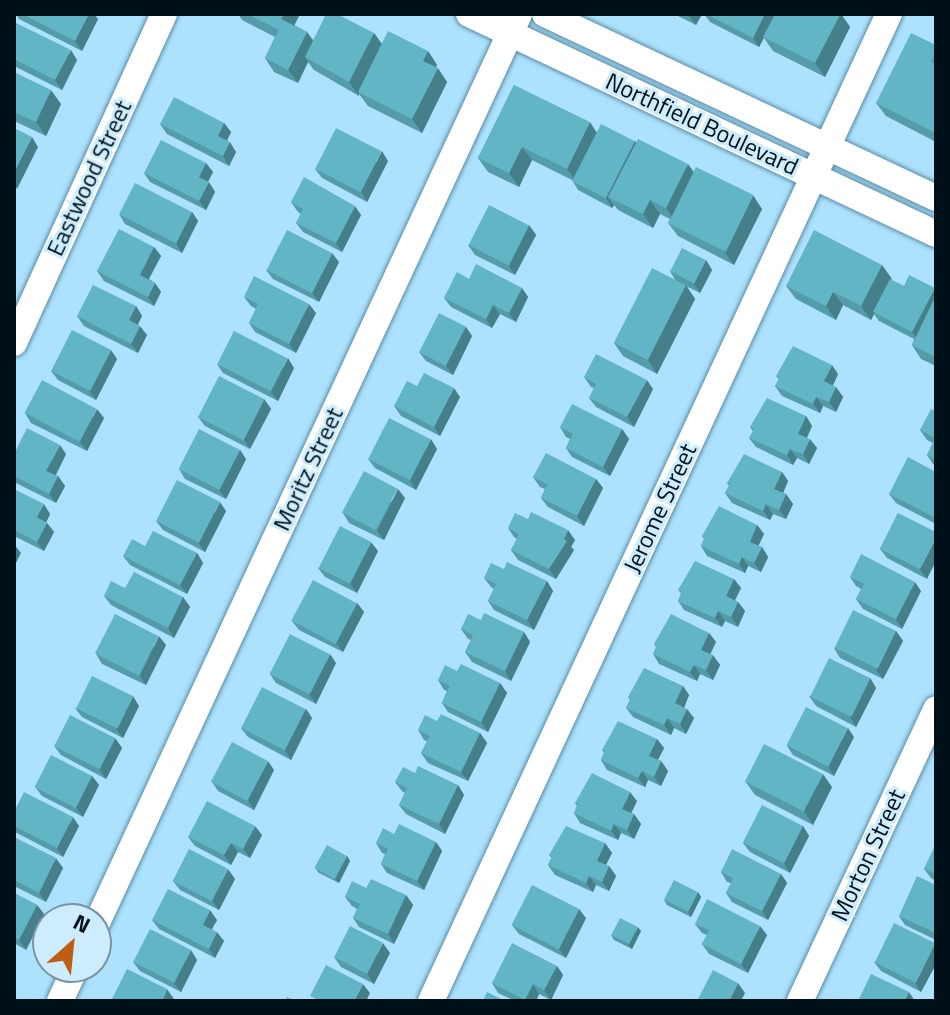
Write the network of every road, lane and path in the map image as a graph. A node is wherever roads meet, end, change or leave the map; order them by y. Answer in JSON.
{"nodes":[{"id":1,"x":164,"y":14,"type":"edge"},
{"id":2,"x":469,"y":14,"type":"edge"},
{"id":3,"x":545,"y":14,"type":"edge"},
{"id":4,"x":889,"y":14,"type":"edge"},
{"id":5,"x":515,"y":24,"type":"edge"},
{"id":6,"x":828,"y":147,"type":"junction"},
{"id":7,"x":814,"y":176,"type":"junction"},
{"id":8,"x":936,"y":198,"type":"edge"},
{"id":9,"x":936,"y":234,"type":"edge"},
{"id":10,"x":14,"y":343,"type":"edge"},
{"id":11,"x":936,"y":709,"type":"edge"},
{"id":12,"x":106,"y":903,"type":"edge"},
{"id":13,"x":431,"y":1001,"type":"edge"},
{"id":14,"x":800,"y":1001,"type":"edge"}],
"edges":[{"from":1,"to":10,"type":"street","name":"Eastwood Street"},
{"from":2,"to":5,"type":"street","name":"Northfield Boulevard"},
{"from":3,"to":6,"type":"street","name":"Northfield Boulevard"},
{"from":4,"to":6,"type":"street","name":"Jerome Street"},
{"from":5,"to":7,"type":"street","name":"Northfield Boulevard"},
{"from":5,"to":12,"type":"street","name":"Moritz Street"},
{"from":6,"to":7,"type":"street","name":"Jerome Street"},
{"from":6,"to":8,"type":"street","name":"Northfield Boulevard"},
{"from":7,"to":9,"type":"street","name":"Northfield Boulevard"},
{"from":7,"to":13,"type":"street","name":"Jerome Street"},
{"from":11,"to":14,"type":"street","name":"Morton Street"}]}
